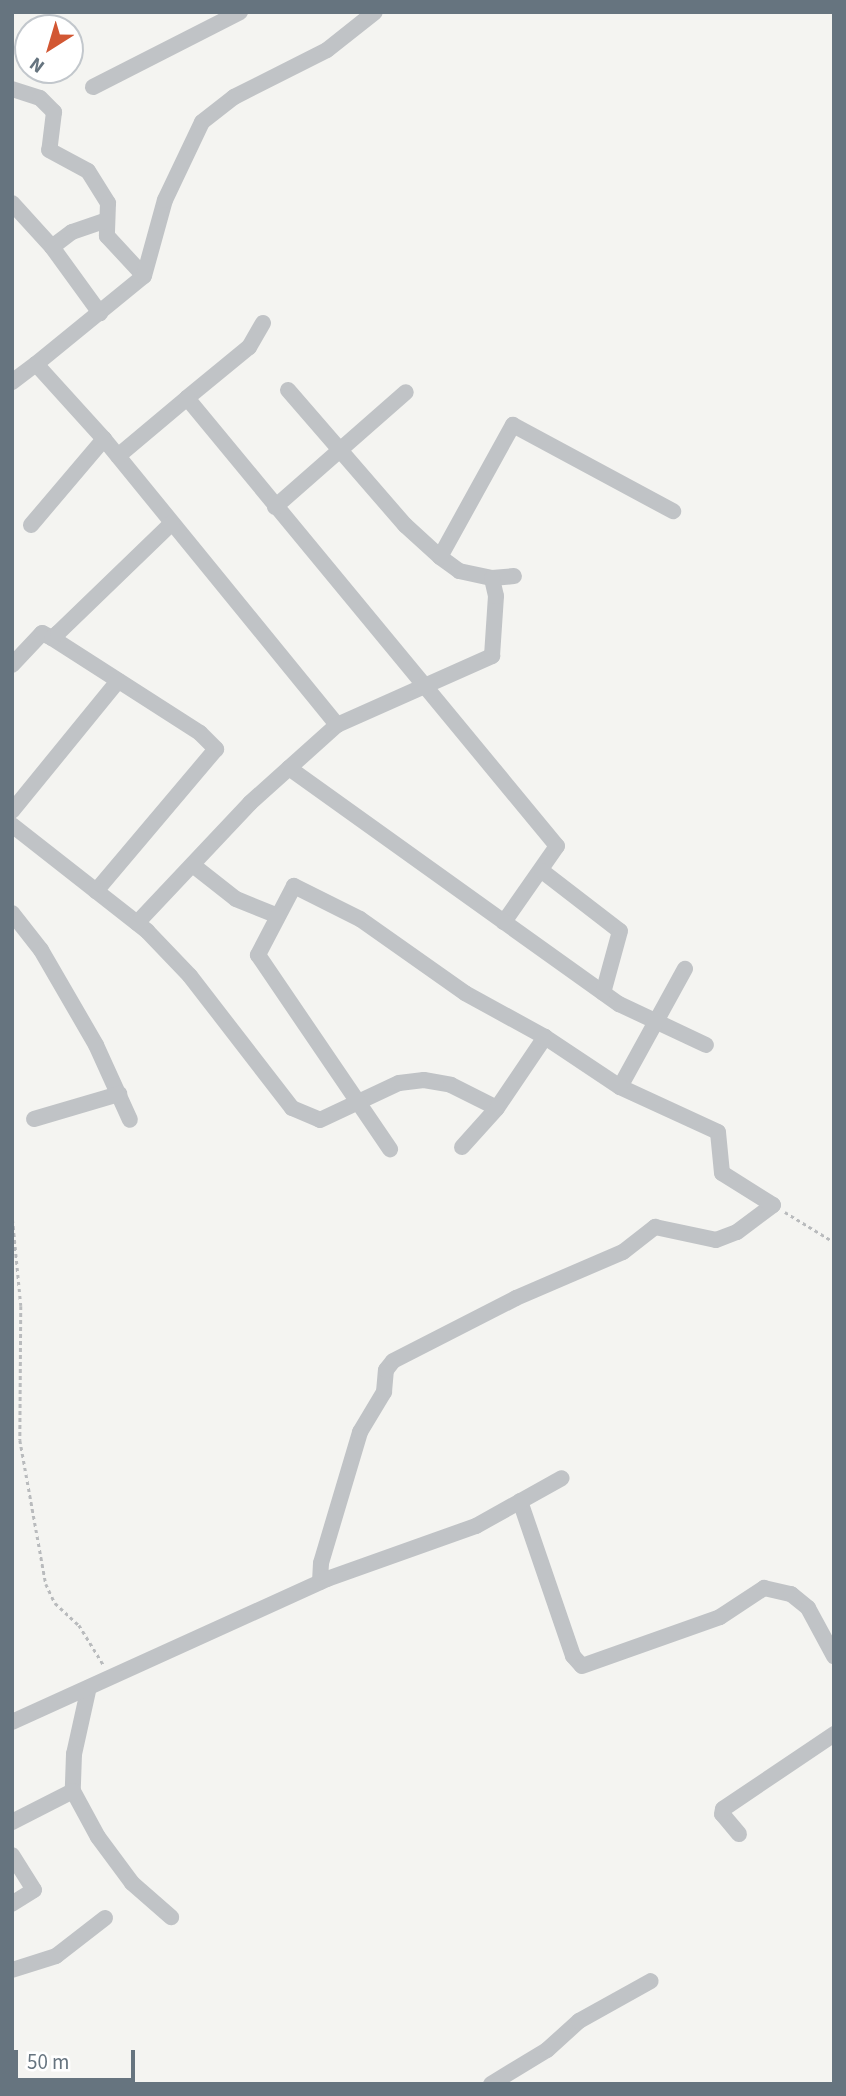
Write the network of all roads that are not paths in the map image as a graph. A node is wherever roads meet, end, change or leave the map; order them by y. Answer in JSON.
{"nodes":[{"id":1,"x":240,"y":12,"type":"edge"},
{"id":2,"x":375,"y":12,"type":"edge"},
{"id":3,"x":93,"y":87,"type":"dead end"},
{"id":4,"x":12,"y":89,"type":"edge"},
{"id":5,"x":12,"y":203,"type":"edge"},
{"id":6,"x":107,"y":220,"type":"junction"},
{"id":7,"x":52,"y":247,"type":"junction"},
{"id":8,"x":144,"y":276,"type":"junction"},
{"id":9,"x":100,"y":313,"type":"junction"},
{"id":10,"x":263,"y":323,"type":"dead end"},
{"id":11,"x":36,"y":364,"type":"junction"},
{"id":12,"x":12,"y":382,"type":"edge"},
{"id":13,"x":288,"y":390,"type":"dead end"},
{"id":14,"x":406,"y":392,"type":"dead end"},
{"id":15,"x":187,"y":398,"type":"junction"},
{"id":16,"x":104,"y":439,"type":"junction"},
{"id":17,"x":342,"y":451,"type":"junction"},
{"id":18,"x":118,"y":456,"type":"junction"},
{"id":19,"x":275,"y":507,"type":"junction"},
{"id":20,"x":673,"y":510,"type":"dead end"},
{"id":21,"x":172,"y":523,"type":"junction"},
{"id":22,"x":31,"y":525,"type":"dead end"},
{"id":23,"x":440,"y":557,"type":"junction"},
{"id":24,"x":514,"y":576,"type":"dead end"},
{"id":25,"x":492,"y":578,"type":"junction"},
{"id":26,"x":52,"y":638,"type":"junction"},
{"id":27,"x":12,"y":665,"type":"edge"},
{"id":28,"x":118,"y":681,"type":"junction"},
{"id":29,"x":425,"y":683,"type":"junction"},
{"id":30,"x":337,"y":725,"type":"junction"},
{"id":31,"x":289,"y":768,"type":"junction"},
{"id":32,"x":12,"y":811,"type":"edge"},
{"id":33,"x":12,"y":825,"type":"edge"},
{"id":34,"x":194,"y":866,"type":"junction"},
{"id":35,"x":542,"y":871,"type":"junction"},
{"id":36,"x":96,"y":891,"type":"junction"},
{"id":37,"x":12,"y":913,"type":"edge"},
{"id":38,"x":278,"y":916,"type":"junction"},
{"id":39,"x":504,"y":922,"type":"junction"},
{"id":40,"x":137,"y":923,"type":"junction"},
{"id":41,"x":685,"y":970,"type":"dead end"},
{"id":42,"x":603,"y":993,"type":"junction"},
{"id":43,"x":654,"y":1024,"type":"junction"},
{"id":44,"x":545,"y":1037,"type":"junction"},
{"id":45,"x":706,"y":1045,"type":"dead end"},
{"id":46,"x":620,"y":1087,"type":"junction"},
{"id":47,"x":119,"y":1094,"type":"junction"},
{"id":48,"x":357,"y":1103,"type":"junction"},
{"id":49,"x":497,"y":1108,"type":"junction"},
{"id":50,"x":34,"y":1119,"type":"dead end"},
{"id":51,"x":130,"y":1120,"type":"dead end"},
{"id":52,"x":462,"y":1147,"type":"dead end"},
{"id":53,"x":390,"y":1149,"type":"dead end"},
{"id":54,"x":562,"y":1478,"type":"dead end"},
{"id":55,"x":520,"y":1501,"type":"junction"},
{"id":56,"x":320,"y":1582,"type":"junction"},
{"id":57,"x":834,"y":1656,"type":"edge"},
{"id":58,"x":88,"y":1691,"type":"junction"},
{"id":59,"x":12,"y":1722,"type":"edge"},
{"id":60,"x":834,"y":1734,"type":"edge"},
{"id":61,"x":73,"y":1791,"type":"junction"},
{"id":62,"x":12,"y":1822,"type":"edge"},
{"id":63,"x":738,"y":1835,"type":"dead end"},
{"id":64,"x":12,"y":1855,"type":"edge"},
{"id":65,"x":12,"y":1904,"type":"edge"},
{"id":66,"x":105,"y":1917,"type":"dead end"},
{"id":67,"x":171,"y":1917,"type":"dead end"},
{"id":68,"x":12,"y":1970,"type":"edge"},
{"id":69,"x":651,"y":1981,"type":"dead end"},
{"id":70,"x":491,"y":2084,"type":"edge"}],
"edges":[{"from":1,"to":3,"type":"street"},
{"from":2,"to":8,"type":"street"},
{"from":4,"to":6,"type":"street"},
{"from":5,"to":7,"type":"street"},
{"from":6,"to":7,"type":"street"},
{"from":6,"to":8,"type":"street"},
{"from":7,"to":9,"type":"street"},
{"from":8,"to":9,"type":"street"},
{"from":9,"to":11,"type":"street"},
{"from":10,"to":15,"type":"street"},
{"from":11,"to":12,"type":"street"},
{"from":11,"to":16,"type":"street"},
{"from":13,"to":17,"type":"street"},
{"from":14,"to":17,"type":"street"},
{"from":15,"to":18,"type":"street"},
{"from":15,"to":19,"type":"street"},
{"from":16,"to":18,"type":"street"},
{"from":16,"to":22,"type":"street"},
{"from":17,"to":19,"type":"street"},
{"from":17,"to":23,"type":"street"},
{"from":18,"to":21,"type":"street"},
{"from":19,"to":29,"type":"street"},
{"from":20,"to":23,"type":"street"},
{"from":21,"to":26,"type":"street"},
{"from":21,"to":30,"type":"street"},
{"from":23,"to":25,"type":"street"},
{"from":24,"to":25,"type":"street"},
{"from":25,"to":29,"type":"street"},
{"from":26,"to":27,"type":"street"},
{"from":26,"to":28,"type":"street"},
{"from":28,"to":32,"type":"street"},
{"from":28,"to":36,"type":"street"},
{"from":29,"to":30,"type":"street"},
{"from":29,"to":35,"type":"street"},
{"from":30,"to":31,"type":"street"},
{"from":31,"to":34,"type":"street"},
{"from":31,"to":39,"type":"street"},
{"from":33,"to":36,"type":"street"},
{"from":34,"to":38,"type":"street"},
{"from":34,"to":40,"type":"street"},
{"from":35,"to":39,"type":"street"},
{"from":35,"to":42,"type":"street"},
{"from":36,"to":40,"type":"street"},
{"from":37,"to":47,"type":"street"},
{"from":38,"to":44,"type":"street"},
{"from":38,"to":48,"type":"street"},
{"from":39,"to":42,"type":"street"},
{"from":40,"to":48,"type":"street"},
{"from":41,"to":43,"type":"street"},
{"from":42,"to":43,"type":"street"},
{"from":43,"to":45,"type":"street"},
{"from":43,"to":46,"type":"street"},
{"from":44,"to":46,"type":"street"},
{"from":44,"to":49,"type":"street"},
{"from":46,"to":56,"type":"street"},
{"from":47,"to":50,"type":"street"},
{"from":47,"to":51,"type":"street"},
{"from":48,"to":49,"type":"street"},
{"from":48,"to":53,"type":"street"},
{"from":49,"to":52,"type":"street"},
{"from":54,"to":55,"type":"street"},
{"from":55,"to":56,"type":"street"},
{"from":55,"to":57,"type":"street"},
{"from":56,"to":58,"type":"street"},
{"from":58,"to":59,"type":"street"},
{"from":58,"to":61,"type":"street"},
{"from":60,"to":63,"type":"street"},
{"from":61,"to":62,"type":"street"},
{"from":61,"to":67,"type":"street"},
{"from":64,"to":65,"type":"street"},
{"from":66,"to":68,"type":"street"},
{"from":69,"to":70,"type":"street"}]}
